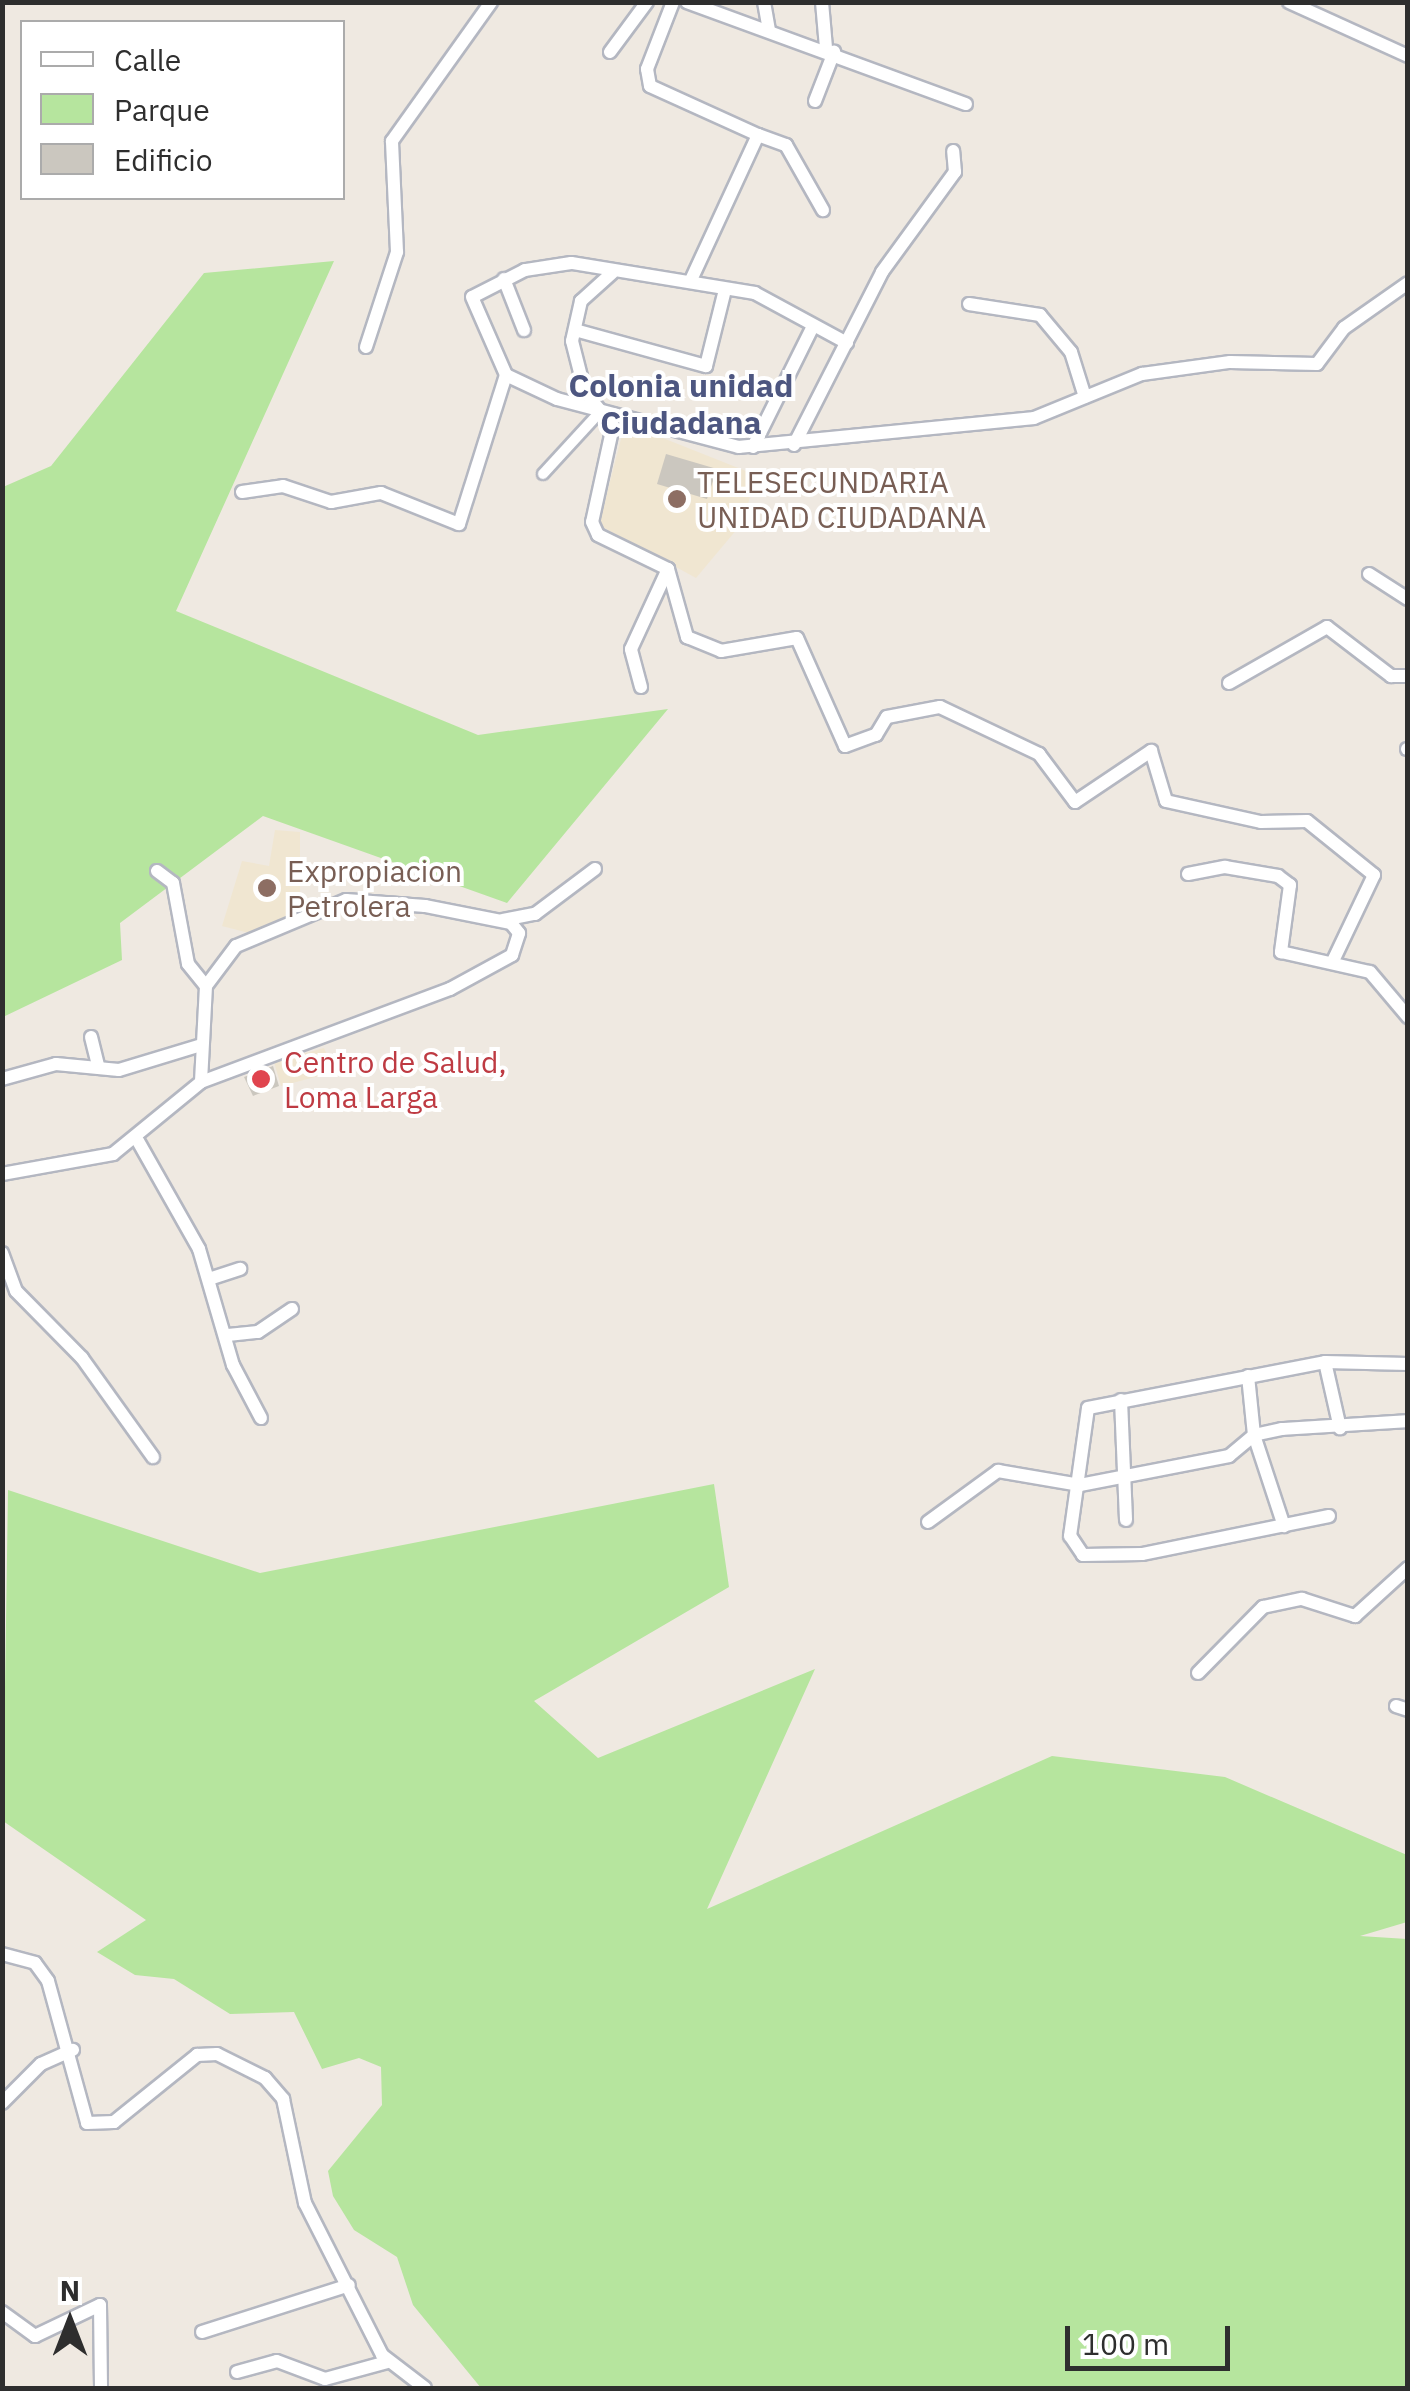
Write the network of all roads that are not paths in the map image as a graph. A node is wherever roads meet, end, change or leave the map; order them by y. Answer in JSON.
{"nodes":[{"id":1,"x":491,"y":2,"type":"edge"},
{"id":2,"x":648,"y":2,"type":"edge"},
{"id":3,"x":673,"y":2,"type":"edge"},
{"id":4,"x":686,"y":2,"type":"edge"},
{"id":5,"x":764,"y":2,"type":"edge"},
{"id":6,"x":822,"y":2,"type":"edge"},
{"id":7,"x":1289,"y":2,"type":"edge"},
{"id":8,"x":769,"y":30,"type":"junction"},
{"id":9,"x":830,"y":50,"type":"junction"},
{"id":10,"x":610,"y":52,"type":"dead end"},
{"id":11,"x":1408,"y":56,"type":"edge"},
{"id":12,"x":815,"y":101,"type":"dead end"},
{"id":13,"x":966,"y":104,"type":"dead end"},
{"id":14,"x":758,"y":135,"type":"junction"},
{"id":15,"x":952,"y":151,"type":"dead end"},
{"id":16,"x":824,"y":210,"type":"dead end"},
{"id":17,"x":612,"y":273,"type":"junction"},
{"id":18,"x":504,"y":279,"type":"junction"},
{"id":19,"x":692,"y":280,"type":"junction"},
{"id":20,"x":1407,"y":283,"type":"edge"},
{"id":21,"x":725,"y":290,"type":"junction"},
{"id":22,"x":969,"y":304,"type":"dead end"},
{"id":23,"x":812,"y":328,"type":"junction"},
{"id":24,"x":524,"y":330,"type":"dead end"},
{"id":25,"x":575,"y":330,"type":"junction"},
{"id":26,"x":847,"y":343,"type":"junction"},
{"id":27,"x":366,"y":347,"type":"dead end"},
{"id":28,"x":506,"y":375,"type":"junction"},
{"id":29,"x":1086,"y":397,"type":"junction"},
{"id":30,"x":604,"y":413,"type":"junction"},
{"id":31,"x":794,"y":445,"type":"junction"},
{"id":32,"x":753,"y":447,"type":"junction"},
{"id":33,"x":544,"y":474,"type":"dead end"},
{"id":34,"x":242,"y":492,"type":"dead end"},
{"id":35,"x":668,"y":570,"type":"junction"},
{"id":36,"x":1368,"y":574,"type":"dead end"},
{"id":37,"x":1408,"y":599,"type":"edge"},
{"id":38,"x":1408,"y":676,"type":"edge"},
{"id":39,"x":1229,"y":683,"type":"dead end"},
{"id":40,"x":641,"y":687,"type":"dead end"},
{"id":41,"x":594,"y":869,"type":"dead end"},
{"id":42,"x":157,"y":870,"type":"dead end"},
{"id":43,"x":1188,"y":874,"type":"dead end"},
{"id":44,"x":500,"y":921,"type":"junction"},
{"id":45,"x":1333,"y":961,"type":"junction"},
{"id":46,"x":206,"y":986,"type":"junction"},
{"id":47,"x":1408,"y":1017,"type":"edge"},
{"id":48,"x":92,"y":1036,"type":"dead end"},
{"id":49,"x":198,"y":1046,"type":"junction"},
{"id":50,"x":98,"y":1066,"type":"junction"},
{"id":51,"x":2,"y":1079,"type":"edge"},
{"id":52,"x":202,"y":1082,"type":"junction"},
{"id":53,"x":138,"y":1142,"type":"junction"},
{"id":54,"x":2,"y":1174,"type":"edge"},
{"id":55,"x":2,"y":1253,"type":"edge"},
{"id":56,"x":240,"y":1269,"type":"dead end"},
{"id":57,"x":210,"y":1280,"type":"junction"},
{"id":58,"x":292,"y":1310,"type":"dead end"},
{"id":59,"x":228,"y":1335,"type":"junction"},
{"id":60,"x":1324,"y":1362,"type":"junction"},
{"id":61,"x":1408,"y":1364,"type":"edge"},
{"id":62,"x":1248,"y":1376,"type":"junction"},
{"id":63,"x":1121,"y":1400,"type":"junction"},
{"id":64,"x":261,"y":1418,"type":"dead end"},
{"id":65,"x":1408,"y":1421,"type":"edge"},
{"id":66,"x":1340,"y":1428,"type":"junction"},
{"id":67,"x":1254,"y":1434,"type":"junction"},
{"id":68,"x":153,"y":1456,"type":"dead end"},
{"id":69,"x":1123,"y":1475,"type":"junction"},
{"id":70,"x":1080,"y":1485,"type":"junction"},
{"id":71,"x":1329,"y":1516,"type":"dead end"},
{"id":72,"x":1126,"y":1520,"type":"dead end"},
{"id":73,"x":928,"y":1522,"type":"dead end"},
{"id":74,"x":1284,"y":1526,"type":"junction"},
{"id":75,"x":1408,"y":1568,"type":"edge"},
{"id":76,"x":1198,"y":1674,"type":"dead end"},
{"id":77,"x":2,"y":1954,"type":"edge"},
{"id":78,"x":73,"y":2050,"type":"junction"},
{"id":79,"x":2,"y":2103,"type":"edge"},
{"id":80,"x":349,"y":2285,"type":"junction"},
{"id":81,"x":2,"y":2312,"type":"edge"},
{"id":82,"x":202,"y":2332,"type":"dead end"},
{"id":83,"x":387,"y":2362,"type":"junction"},
{"id":84,"x":237,"y":2372,"type":"dead end"},
{"id":85,"x":101,"y":2386,"type":"dead end"},
{"id":86,"x":425,"y":2388,"type":"edge"}],
"edges":[{"from":1,"to":27,"type":"street"},
{"from":2,"to":10,"type":"street"},
{"from":3,"to":14,"type":"street"},
{"from":4,"to":8,"type":"street"},
{"from":5,"to":8,"type":"street"},
{"from":6,"to":9,"type":"street"},
{"from":7,"to":11,"type":"street"},
{"from":8,"to":9,"type":"street"},
{"from":9,"to":12,"type":"street"},
{"from":9,"to":13,"type":"street"},
{"from":14,"to":16,"type":"street"},
{"from":14,"to":19,"type":"street"},
{"from":15,"to":26,"type":"street"},
{"from":17,"to":18,"type":"street"},
{"from":17,"to":19,"type":"street"},
{"from":17,"to":25,"type":"street"},
{"from":18,"to":24,"type":"street"},
{"from":18,"to":28,"type":"street"},
{"from":19,"to":21,"type":"street"},
{"from":20,"to":29,"type":"street"},
{"from":21,"to":23,"type":"street"},
{"from":21,"to":25,"type":"street"},
{"from":22,"to":29,"type":"street"},
{"from":23,"to":26,"type":"street"},
{"from":23,"to":32,"type":"street"},
{"from":25,"to":30,"type":"street"},
{"from":26,"to":31,"type":"street"},
{"from":28,"to":30,"type":"street"},
{"from":28,"to":34,"type":"street"},
{"from":29,"to":31,"type":"street"},
{"from":30,"to":32,"type":"street"},
{"from":30,"to":33,"type":"street"},
{"from":30,"to":35,"type":"street"},
{"from":31,"to":32,"type":"street"},
{"from":35,"to":40,"type":"street"},
{"from":35,"to":45,"type":"street"},
{"from":36,"to":37,"type":"street"},
{"from":38,"to":39,"type":"street"},
{"from":41,"to":44,"type":"street"},
{"from":42,"to":46,"type":"street"},
{"from":43,"to":45,"type":"street"},
{"from":44,"to":46,"type":"street"},
{"from":44,"to":52,"type":"street"},
{"from":45,"to":47,"type":"street"},
{"from":46,"to":49,"type":"street"},
{"from":48,"to":50,"type":"street"},
{"from":49,"to":50,"type":"street"},
{"from":49,"to":52,"type":"street"},
{"from":50,"to":51,"type":"street"},
{"from":52,"to":53,"type":"street"},
{"from":53,"to":54,"type":"street"},
{"from":53,"to":57,"type":"street"},
{"from":55,"to":68,"type":"street"},
{"from":56,"to":57,"type":"street"},
{"from":57,"to":59,"type":"street"},
{"from":58,"to":59,"type":"street"},
{"from":59,"to":64,"type":"street"},
{"from":60,"to":61,"type":"street"},
{"from":60,"to":62,"type":"street"},
{"from":60,"to":66,"type":"street"},
{"from":62,"to":63,"type":"street"},
{"from":62,"to":67,"type":"street"},
{"from":63,"to":69,"type":"street"},
{"from":63,"to":70,"type":"street"},
{"from":65,"to":66,"type":"street"},
{"from":66,"to":67,"type":"street"},
{"from":67,"to":69,"type":"street"},
{"from":67,"to":74,"type":"street"},
{"from":69,"to":70,"type":"street"},
{"from":69,"to":72,"type":"street"},
{"from":70,"to":73,"type":"street"},
{"from":70,"to":74,"type":"street"},
{"from":71,"to":74,"type":"street"},
{"from":75,"to":76,"type":"street"},
{"from":77,"to":78,"type":"street"},
{"from":78,"to":79,"type":"street"},
{"from":78,"to":80,"type":"street"},
{"from":80,"to":82,"type":"street"},
{"from":80,"to":83,"type":"street"},
{"from":81,"to":85,"type":"street"},
{"from":83,"to":84,"type":"street"},
{"from":83,"to":86,"type":"street"}]}
